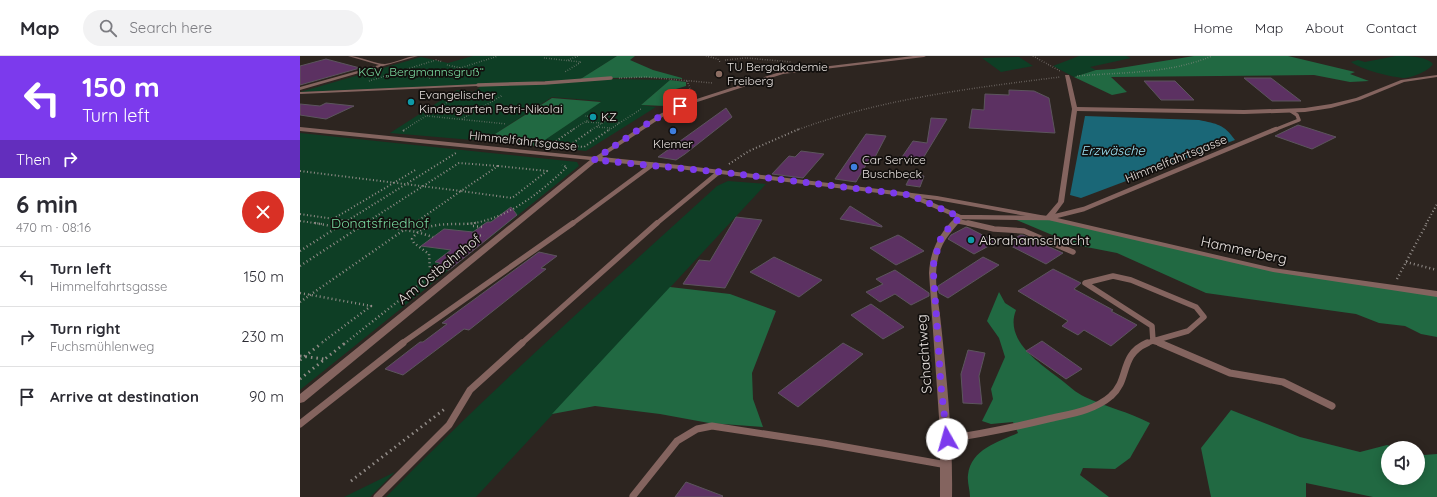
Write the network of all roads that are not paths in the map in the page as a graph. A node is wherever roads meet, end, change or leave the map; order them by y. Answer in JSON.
{"nodes":[{"id":1,"x":350,"y":56,"type":"edge"},
{"id":2,"x":416,"y":56,"type":"edge"},
{"id":3,"x":924,"y":56,"type":"edge"},
{"id":4,"x":384,"y":66,"type":"junction"},
{"id":5,"x":1067,"y":76,"type":"road end"},
{"id":6,"x":1437,"y":76,"type":"edge"},
{"id":7,"x":611,"y":78,"type":"road end"},
{"id":8,"x":478,"y":85,"type":"joint"},
{"id":9,"x":300,"y":90,"type":"edge"},
{"id":10,"x":300,"y":94,"type":"edge"},
{"id":11,"x":1075,"y":108,"type":"junction"},
{"id":12,"x":1291,"y":111,"type":"junction"},
{"id":13,"x":300,"y":129,"type":"edge"},
{"id":14,"x":594,"y":160,"type":"junction"},
{"id":15,"x":652,"y":165,"type":"junction"},
{"id":16,"x":720,"y":172,"type":"junction"},
{"id":17,"x":910,"y":195,"type":"junction"},
{"id":18,"x":1048,"y":218,"type":"junction"},
{"id":19,"x":958,"y":219,"type":"junction"},
{"id":20,"x":1073,"y":252,"type":"dead end"},
{"id":21,"x":1437,"y":294,"type":"edge"},
{"id":22,"x":1153,"y":341,"type":"junction"},
{"id":23,"x":300,"y":399,"type":"edge"},
{"id":24,"x":1332,"y":406,"type":"dead end"},
{"id":25,"x":300,"y":424,"type":"edge"},
{"id":26,"x":947,"y":439,"type":"junction"},
{"id":27,"x":948,"y":465,"type":"junction"},
{"id":28,"x":633,"y":496,"type":"dead end"},
{"id":29,"x":377,"y":497,"type":"edge"},
{"id":30,"x":946,"y":497,"type":"edge"}],
"edges":[{"from":1,"to":4,"type":"street"},
{"from":2,"to":4,"type":"street"},
{"from":3,"to":14,"type":"street","name":"Am Ostbahnhof"},
{"from":4,"to":9,"type":"street"},
{"from":5,"to":11,"type":"street"},
{"from":6,"to":12,"type":"street","name":"Himmelfahrtsgasse"},
{"from":7,"to":8,"type":"lane"},
{"from":8,"to":10,"type":"street"},
{"from":11,"to":12,"type":"street","name":"Himmelfahrtsgasse"},
{"from":11,"to":18,"type":"street"},
{"from":12,"to":18,"type":"lane","name":"Himmelfahrtsgasse"},
{"from":13,"to":14,"type":"street","name":"Himmelfahrtsgasse"},
{"from":14,"to":15,"type":"street","name":"Himmelfahrtsgasse"},
{"from":14,"to":23,"type":"street","name":"Am Ostbahnhof"},
{"from":15,"to":16,"type":"street","name":"Himmelfahrtsgasse"},
{"from":15,"to":25,"type":"lane"},
{"from":16,"to":17,"type":"street","name":"Himmelfahrtsgasse"},
{"from":16,"to":29,"type":"lane"},
{"from":17,"to":18,"type":"street","name":"Himmelfahrtsgasse"},
{"from":17,"to":19,"type":"lane","name":"Himmelfahrtsgasse"},
{"from":18,"to":19,"type":"lane","name":"Himmelfahrtsgasse"},
{"from":18,"to":21,"type":"street","name":"Hammerberg"},
{"from":19,"to":20,"type":"lane"},
{"from":19,"to":26,"type":"street","name":"Schachtweg"},
{"from":22,"to":22,"type":"lane"},
{"from":22,"to":24,"type":"lane"},
{"from":22,"to":26,"type":"lane"},
{"from":26,"to":27,"type":"street","name":"Schachtweg"},
{"from":27,"to":28,"type":"lane"},
{"from":27,"to":30,"type":"street","name":"Schachtweg"}]}
